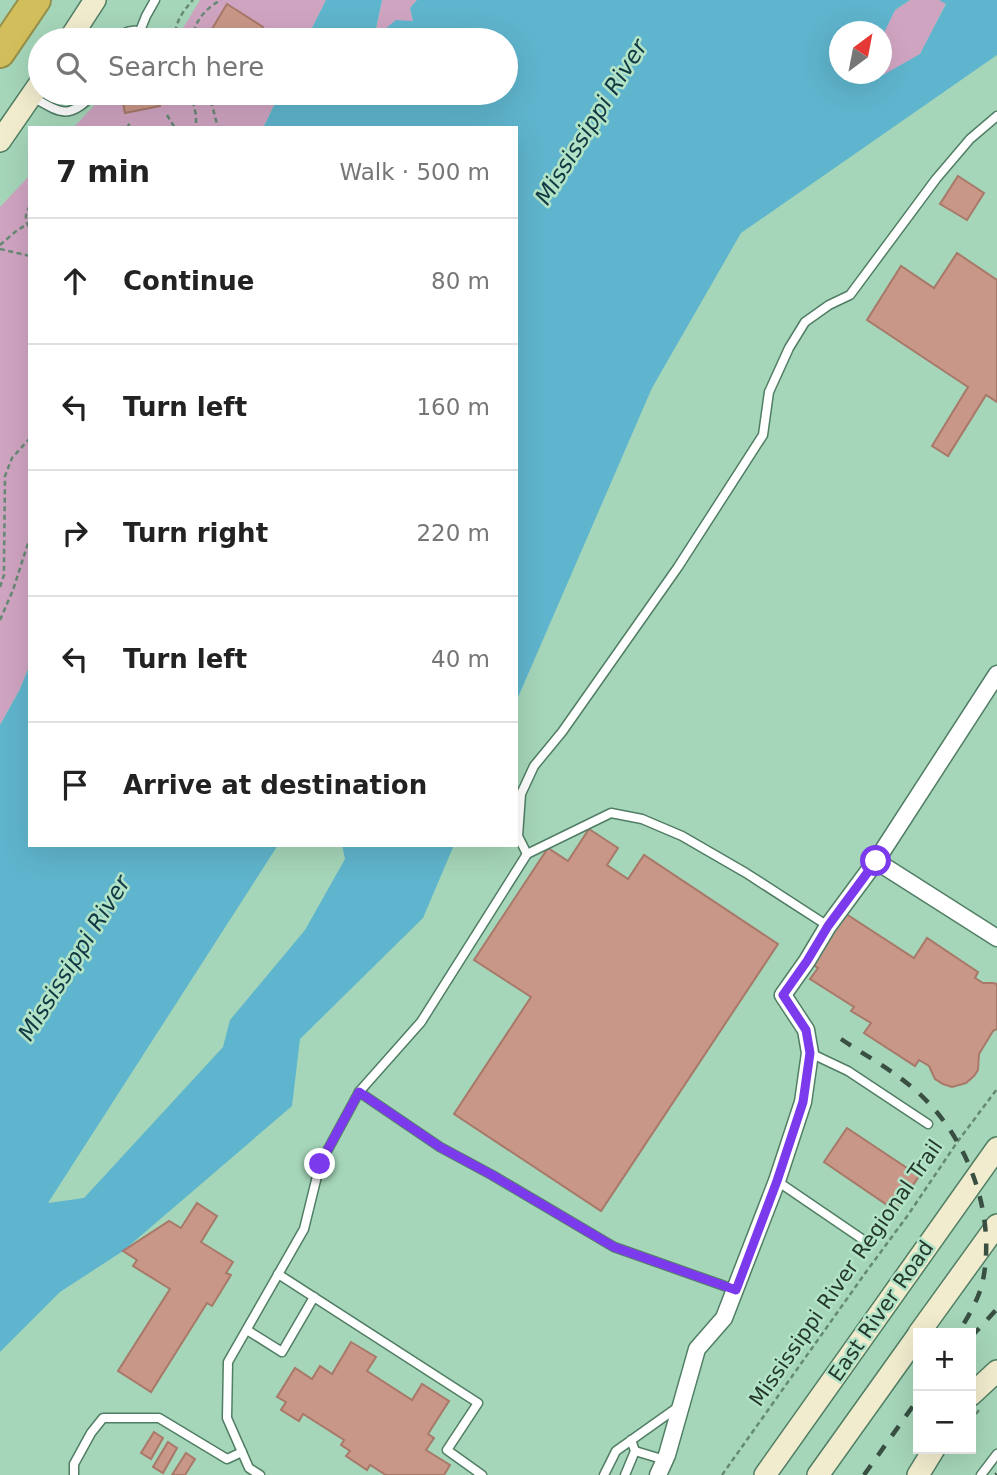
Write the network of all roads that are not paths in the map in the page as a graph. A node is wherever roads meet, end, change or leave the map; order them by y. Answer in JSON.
{"nodes":[{"id":1,"x":36,"y":0,"type":"edge"},
{"id":2,"x":95,"y":0,"type":"edge"},
{"id":3,"x":155,"y":0,"type":"edge"},
{"id":4,"x":77,"y":28,"type":"edge"},
{"id":5,"x":141,"y":28,"type":"edge"},
{"id":6,"x":0,"y":53,"type":"edge"},
{"id":7,"x":28,"y":101,"type":"edge"},
{"id":8,"x":53,"y":105,"type":"edge"},
{"id":9,"x":83,"y":105,"type":"edge"},
{"id":10,"x":997,"y":116,"type":"edge"},
{"id":11,"x":0,"y":141,"type":"edge"},
{"id":12,"x":997,"y":674,"type":"edge"},
{"id":13,"x":527,"y":854,"type":"junction"},
{"id":14,"x":876,"y":861,"type":"junction"},
{"id":15,"x":828,"y":926,"type":"junction"},
{"id":16,"x":997,"y":938,"type":"edge"},
{"id":17,"x":810,"y":1053,"type":"junction"},
{"id":18,"x":359,"y":1092,"type":"junction"},
{"id":19,"x":928,"y":1124,"type":"dead end"},
{"id":20,"x":997,"y":1147,"type":"edge"},
{"id":21,"x":777,"y":1181,"type":"junction"},
{"id":22,"x":997,"y":1225,"type":"edge"},
{"id":23,"x":865,"y":1241,"type":"dead end"},
{"id":24,"x":278,"y":1274,"type":"junction"},
{"id":25,"x":736,"y":1290,"type":"junction"},
{"id":26,"x":314,"y":1297,"type":"junction"},
{"id":27,"x":923,"y":1328,"type":"edge"},
{"id":28,"x":247,"y":1330,"type":"junction"},
{"id":29,"x":913,"y":1342,"type":"edge"},
{"id":30,"x":681,"y":1405,"type":"junction"},
{"id":31,"x":631,"y":1440,"type":"junction"},
{"id":32,"x":635,"y":1451,"type":"junction"},
{"id":33,"x":242,"y":1452,"type":"junction"},
{"id":34,"x":931,"y":1454,"type":"edge"},
{"id":35,"x":997,"y":1454,"type":"edge"},
{"id":36,"x":661,"y":1467,"type":"edge"},
{"id":37,"x":247,"y":1472,"type":"edge"},
{"id":38,"x":75,"y":1475,"type":"edge"},
{"id":39,"x":260,"y":1475,"type":"edge"},
{"id":40,"x":482,"y":1475,"type":"edge"},
{"id":41,"x":604,"y":1475,"type":"edge"},
{"id":42,"x":625,"y":1475,"type":"edge"},
{"id":43,"x":765,"y":1475,"type":"edge"},
{"id":44,"x":818,"y":1475,"type":"edge"},
{"id":45,"x":918,"y":1475,"type":"edge"},
{"id":46,"x":981,"y":1475,"type":"edge"}],
"edges":[{"from":1,"to":6,"type":"highway"},
{"from":2,"to":4,"type":"street"},
{"from":3,"to":5,"type":"lane"},
{"from":7,"to":11,"type":"street"},
{"from":8,"to":9,"type":"lane"},
{"from":10,"to":13,"type":"lane"},
{"from":12,"to":14,"type":"street"},
{"from":13,"to":15,"type":"lane"},
{"from":13,"to":18,"type":"lane"},
{"from":14,"to":15,"type":"street"},
{"from":14,"to":16,"type":"street"},
{"from":15,"to":17,"type":"street"},
{"from":17,"to":19,"type":"lane"},
{"from":17,"to":21,"type":"street"},
{"from":18,"to":24,"type":"lane"},
{"from":18,"to":25,"type":"lane"},
{"from":20,"to":43,"type":"street","name":"East River Road"},
{"from":21,"to":23,"type":"lane"},
{"from":21,"to":25,"type":"street"},
{"from":22,"to":27,"type":"street","name":"East River Road"},
{"from":24,"to":26,"type":"lane"},
{"from":24,"to":28,"type":"lane"},
{"from":25,"to":30,"type":"street"},
{"from":26,"to":28,"type":"lane"},
{"from":26,"to":40,"type":"lane"},
{"from":28,"to":33,"type":"lane"},
{"from":29,"to":44,"type":"street","name":"East River Road"},
{"from":30,"to":31,"type":"lane"},
{"from":30,"to":36,"type":"street"},
{"from":31,"to":32,"type":"lane"},
{"from":31,"to":41,"type":"lane"},
{"from":32,"to":36,"type":"lane"},
{"from":32,"to":42,"type":"lane"},
{"from":33,"to":37,"type":"lane"},
{"from":33,"to":38,"type":"lane"},
{"from":34,"to":45,"type":"street"},
{"from":35,"to":46,"type":"lane"},
{"from":37,"to":39,"type":"lane"}]}
